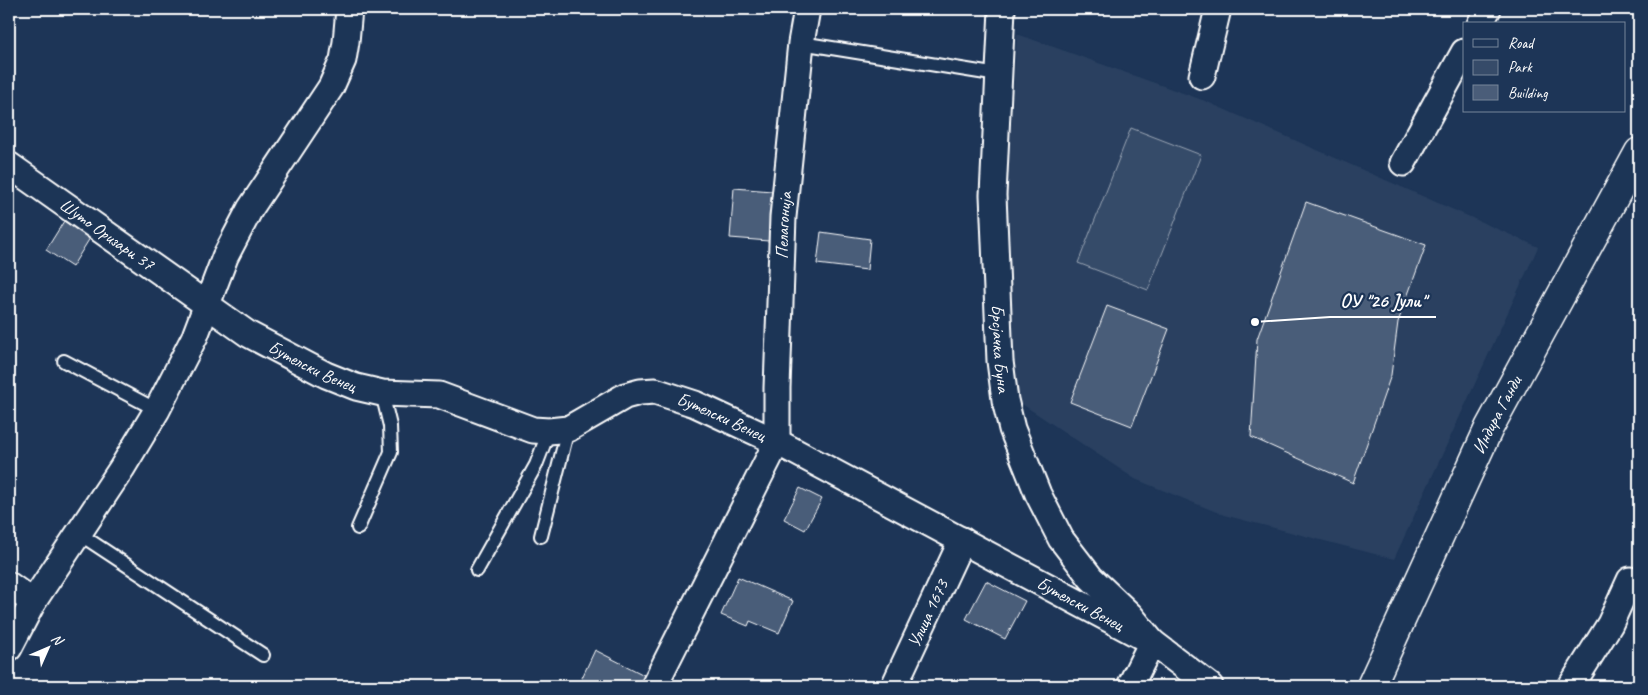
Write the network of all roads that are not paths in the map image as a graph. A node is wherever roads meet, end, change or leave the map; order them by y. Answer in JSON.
{"nodes":[{"id":1,"x":349,"y":9,"type":"edge"},
{"id":2,"x":807,"y":9,"type":"edge"},
{"id":3,"x":1002,"y":9,"type":"edge"},
{"id":4,"x":1218,"y":9,"type":"edge"},
{"id":5,"x":1488,"y":9,"type":"edge"},
{"id":6,"x":1481,"y":22,"type":"edge"},
{"id":7,"x":801,"y":43,"type":"junction"},
{"id":8,"x":1463,"y":54,"type":"edge"},
{"id":9,"x":998,"y":75,"type":"junction"},
{"id":10,"x":1202,"y":76,"type":"dead end"},
{"id":11,"x":1639,"y":152,"type":"edge"},
{"id":12,"x":1403,"y":162,"type":"dead end"},
{"id":13,"x":9,"y":164,"type":"edge"},
{"id":14,"x":207,"y":303,"type":"junction"},
{"id":15,"x":64,"y":361,"type":"dead end"},
{"id":16,"x":382,"y":393,"type":"junction"},
{"id":17,"x":157,"y":410,"type":"junction"},
{"id":18,"x":559,"y":430,"type":"junction"},
{"id":19,"x":777,"y":442,"type":"junction"},
{"id":20,"x":358,"y":528,"type":"dead end"},
{"id":21,"x":78,"y":533,"type":"junction"},
{"id":22,"x":541,"y":536,"type":"dead end"},
{"id":23,"x":962,"y":540,"type":"junction"},
{"id":24,"x":477,"y":570,"type":"dead end"},
{"id":25,"x":1630,"y":580,"type":"dead end"},
{"id":26,"x":9,"y":585,"type":"edge"},
{"id":27,"x":33,"y":602,"type":"junction"},
{"id":28,"x":1152,"y":642,"type":"junction"},
{"id":29,"x":9,"y":648,"type":"edge"},
{"id":30,"x":263,"y":655,"type":"dead end"},
{"id":31,"x":654,"y":686,"type":"edge"},
{"id":32,"x":894,"y":686,"type":"edge"},
{"id":33,"x":1130,"y":686,"type":"edge"},
{"id":34,"x":1210,"y":686,"type":"edge"},
{"id":35,"x":1371,"y":686,"type":"edge"},
{"id":36,"x":1571,"y":686,"type":"edge"}],
"edges":[{"from":1,"to":14,"type":"street"},
{"from":2,"to":7,"type":"street","name":"Пелагонија"},
{"from":3,"to":9,"type":"street","name":"Брсјачка Буна"},
{"from":4,"to":10,"type":"street"},
{"from":5,"to":6,"type":"street"},
{"from":7,"to":9,"type":"lane"},
{"from":7,"to":19,"type":"street","name":"Пелагонија"},
{"from":8,"to":12,"type":"street"},
{"from":9,"to":28,"type":"street","name":"Брсјачка Буна"},
{"from":11,"to":35,"type":"street","name":"Индира Ганди"},
{"from":13,"to":14,"type":"street","name":"Шуто Оризари 37"},
{"from":14,"to":16,"type":"street","name":"Бутелски Венец"},
{"from":14,"to":17,"type":"street"},
{"from":15,"to":17,"type":"lane"},
{"from":16,"to":18,"type":"street","name":"Бутелски Венец"},
{"from":16,"to":20,"type":"lane"},
{"from":17,"to":21,"type":"street"},
{"from":18,"to":19,"type":"street","name":"Бутелски Венец"},
{"from":18,"to":22,"type":"lane"},
{"from":18,"to":24,"type":"lane"},
{"from":19,"to":23,"type":"street","name":"Бутелски Венец"},
{"from":19,"to":31,"type":"street"},
{"from":21,"to":27,"type":"street"},
{"from":21,"to":30,"type":"lane"},
{"from":23,"to":28,"type":"street","name":"Бутелски Венец"},
{"from":23,"to":32,"type":"street","name":"Улица 1673"},
{"from":25,"to":36,"type":"street"},
{"from":26,"to":27,"type":"street"},
{"from":27,"to":29,"type":"street"},
{"from":28,"to":33,"type":"street"},
{"from":28,"to":34,"type":"street","name":"Бутелски Венец"}]}
